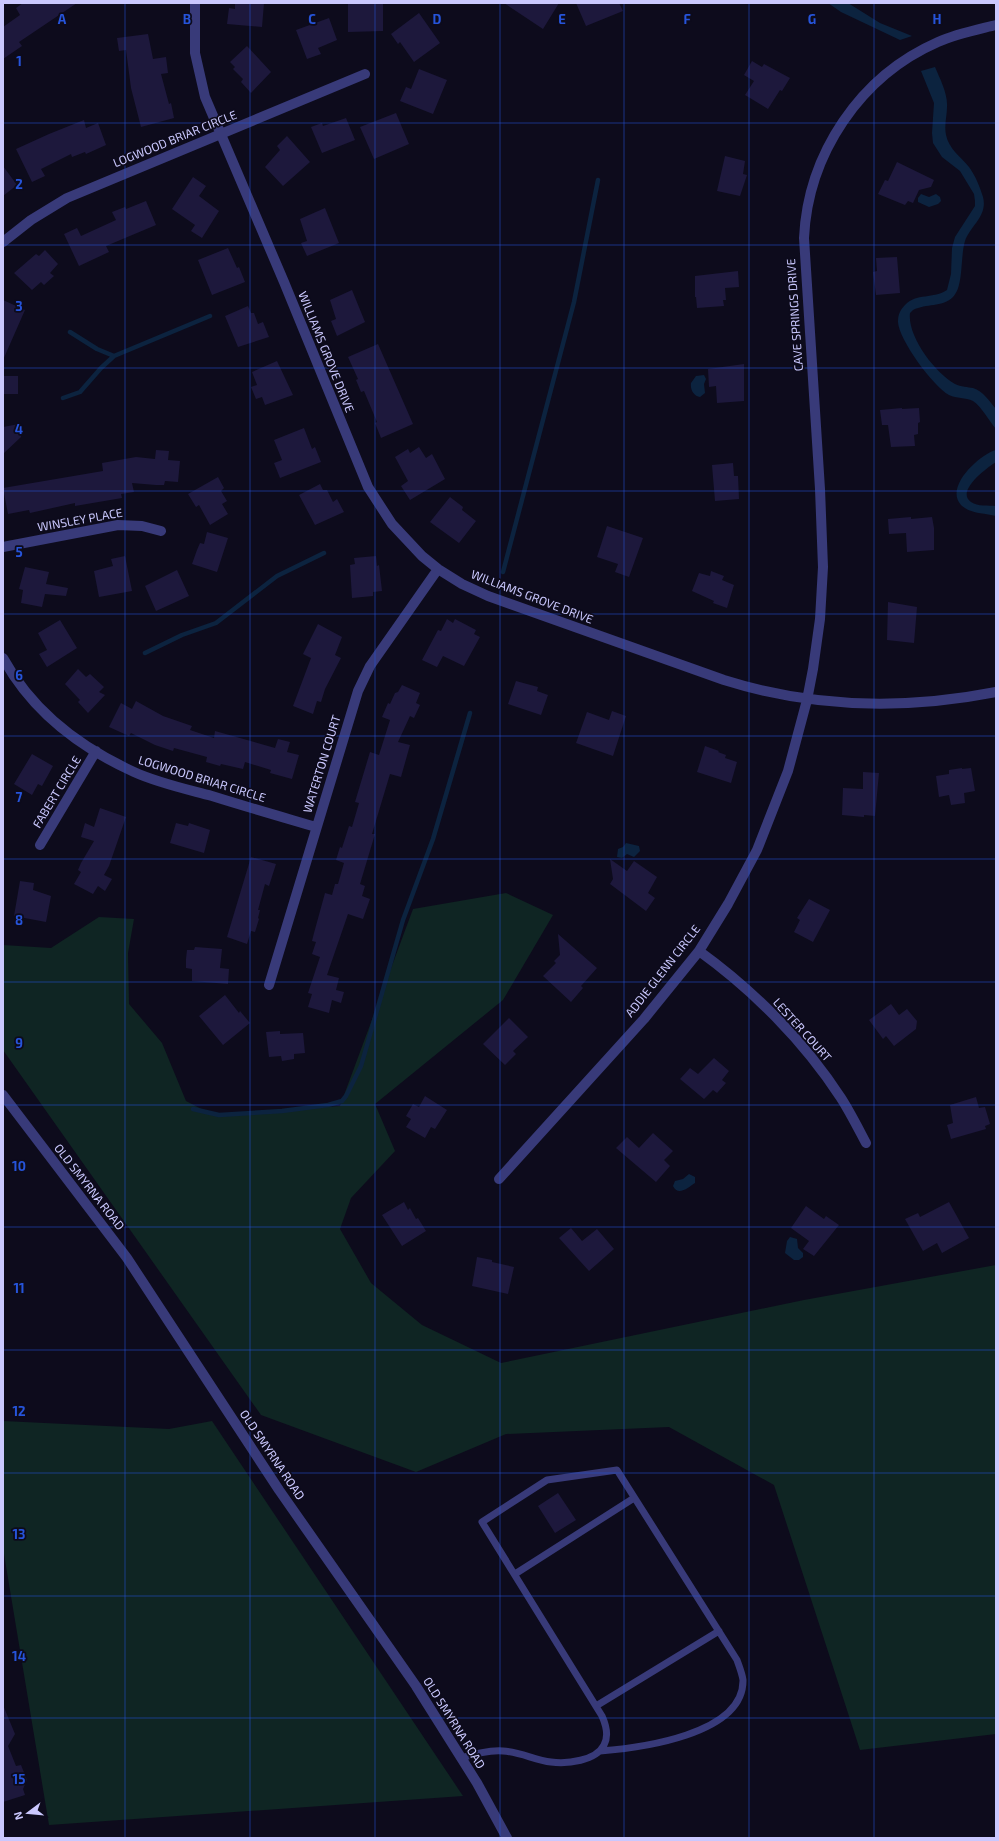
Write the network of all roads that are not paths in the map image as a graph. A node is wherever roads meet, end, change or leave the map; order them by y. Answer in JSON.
{"nodes":[{"id":1,"x":195,"y":3,"type":"edge"},
{"id":2,"x":996,"y":25,"type":"edge"},
{"id":3,"x":365,"y":74,"type":"dead end"},
{"id":4,"x":220,"y":135,"type":"junction"},
{"id":5,"x":3,"y":242,"type":"edge"},
{"id":6,"x":161,"y":531,"type":"dead end"},
{"id":7,"x":3,"y":547,"type":"edge"},
{"id":8,"x":438,"y":569,"type":"junction"},
{"id":9,"x":3,"y":658,"type":"edge"},
{"id":10,"x":996,"y":692,"type":"edge"},
{"id":11,"x":807,"y":700,"type":"junction"},
{"id":12,"x":96,"y":751,"type":"junction"},
{"id":13,"x":316,"y":827,"type":"junction"},
{"id":14,"x":40,"y":845,"type":"dead end"},
{"id":15,"x":699,"y":951,"type":"junction"},
{"id":16,"x":269,"y":985,"type":"dead end"},
{"id":17,"x":3,"y":1095,"type":"edge"},
{"id":18,"x":866,"y":1143,"type":"dead end"},
{"id":19,"x":499,"y":1179,"type":"dead end"},
{"id":20,"x":634,"y":1498,"type":"junction"},
{"id":21,"x":515,"y":1574,"type":"junction"},
{"id":22,"x":719,"y":1631,"type":"junction"},
{"id":23,"x":596,"y":1706,"type":"junction"},
{"id":24,"x":600,"y":1751,"type":"junction"},
{"id":25,"x":462,"y":1758,"type":"junction"},
{"id":26,"x":507,"y":1838,"type":"edge"}],
"edges":[{"from":1,"to":4,"type":"street","name":"WILLIAMS GROVE DRIVE"},
{"from":2,"to":11,"type":"street","name":"CAVE SPRINGS DRIVE"},
{"from":3,"to":4,"type":"street","name":"LOGWOOD BRIAR CIRCLE"},
{"from":4,"to":5,"type":"street","name":"LOGWOOD BRIAR CIRCLE"},
{"from":4,"to":8,"type":"street","name":"WILLIAMS GROVE DRIVE"},
{"from":6,"to":7,"type":"street","name":"WINSLEY PLACE"},
{"from":8,"to":11,"type":"street","name":"WILLIAMS GROVE DRIVE"},
{"from":8,"to":13,"type":"street","name":"WATERTON COURT"},
{"from":9,"to":12,"type":"street","name":"LOGWOOD BRIAR CIRCLE"},
{"from":10,"to":11,"type":"street","name":"WILLIAMS GROVE DRIVE"},
{"from":11,"to":15,"type":"street","name":"ADDIE GLENN CIRCLE"},
{"from":12,"to":13,"type":"street","name":"LOGWOOD BRIAR CIRCLE"},
{"from":12,"to":14,"type":"street","name":"FABERT CIRCLE"},
{"from":13,"to":16,"type":"street","name":"WATERTON COURT"},
{"from":15,"to":18,"type":"street","name":"LESTER COURT"},
{"from":15,"to":19,"type":"street","name":"ADDIE GLENN CIRCLE"},
{"from":17,"to":25,"type":"street","name":"OLD SMYRNA ROAD"},
{"from":20,"to":21,"type":"lane"},
{"from":20,"to":21,"type":"lane"},
{"from":20,"to":22,"type":"lane"},
{"from":21,"to":23,"type":"lane"},
{"from":22,"to":23,"type":"lane"},
{"from":22,"to":24,"type":"lane"},
{"from":23,"to":24,"type":"lane"},
{"from":24,"to":25,"type":"lane"},
{"from":25,"to":26,"type":"street","name":"OLD SMYRNA ROAD"}]}
